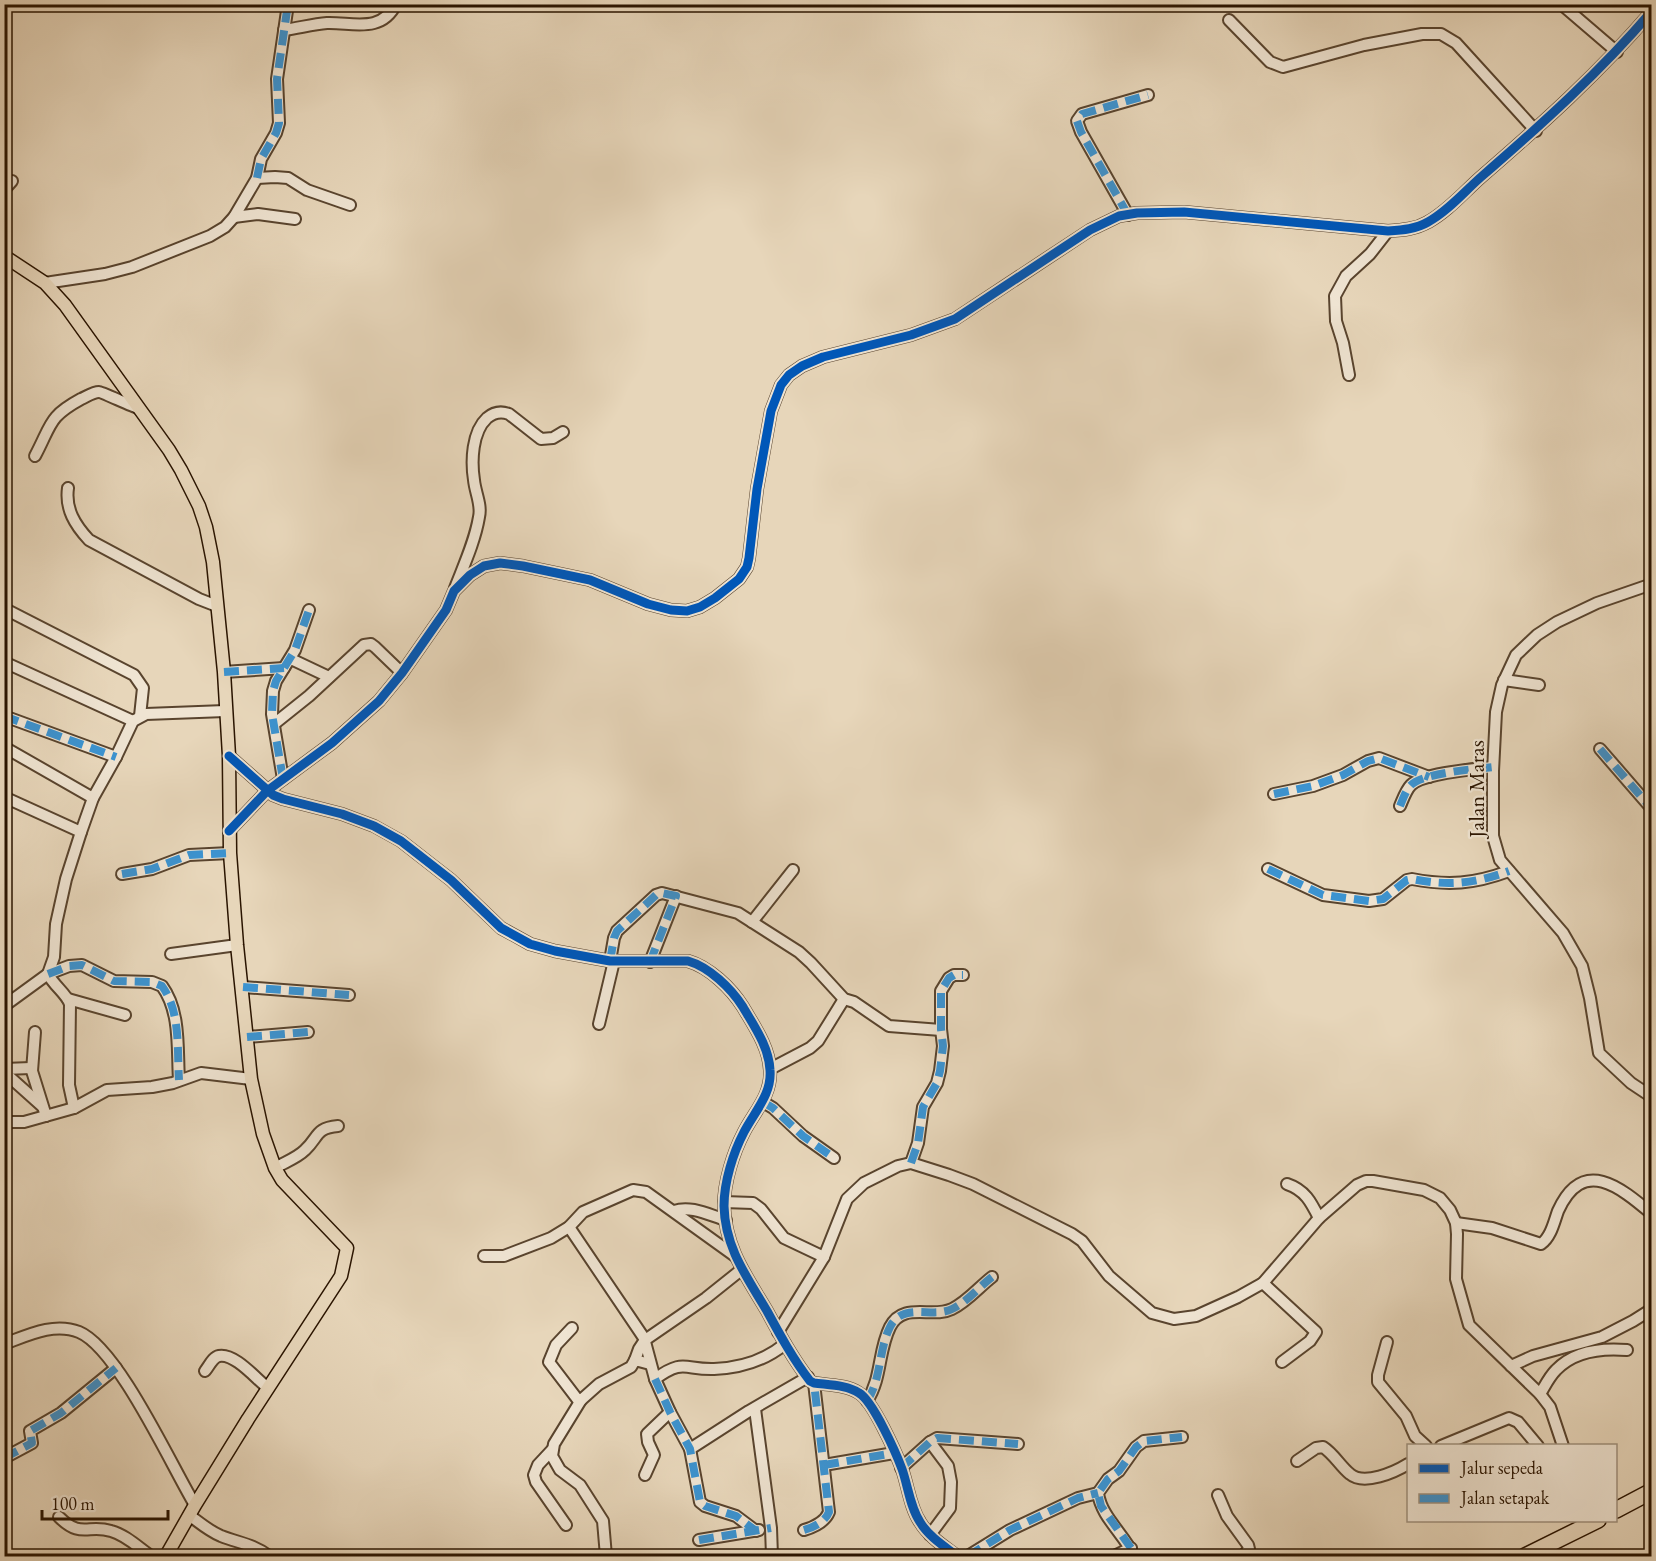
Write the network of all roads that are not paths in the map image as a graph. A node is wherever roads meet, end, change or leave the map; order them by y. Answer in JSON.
{"nodes":[{"id":1,"x":288,"y":4,"type":"edge"},
{"id":2,"x":396,"y":4,"type":"edge"},
{"id":3,"x":1561,"y":4,"type":"edge"},
{"id":4,"x":1652,"y":11,"type":"edge"},
{"id":5,"x":1228,"y":20,"type":"dead end"},
{"id":6,"x":284,"y":30,"type":"junction"},
{"id":7,"x":1617,"y":52,"type":"junction"},
{"id":8,"x":1148,"y":95,"type":"dead end"},
{"id":9,"x":1536,"y":131,"type":"junction"},
{"id":10,"x":257,"y":178,"type":"junction"},
{"id":11,"x":12,"y":181,"type":"dead end"},
{"id":12,"x":4,"y":190,"type":"edge"},
{"id":13,"x":350,"y":205,"type":"dead end"},
{"id":14,"x":1128,"y":214,"type":"junction"},
{"id":15,"x":234,"y":217,"type":"junction"},
{"id":16,"x":295,"y":219,"type":"dead end"},
{"id":17,"x":1388,"y":231,"type":"junction"},
{"id":18,"x":4,"y":256,"type":"edge"},
{"id":19,"x":45,"y":283,"type":"junction"},
{"id":20,"x":1349,"y":375,"type":"dead end"},
{"id":21,"x":138,"y":408,"type":"junction"},
{"id":22,"x":563,"y":432,"type":"dead end"},
{"id":23,"x":35,"y":456,"type":"dead end"},
{"id":24,"x":68,"y":488,"type":"dead end"},
{"id":25,"x":1652,"y":584,"type":"edge"},
{"id":26,"x":454,"y":591,"type":"junction"},
{"id":27,"x":217,"y":606,"type":"junction"},
{"id":28,"x":7,"y":610,"type":"dead end"},
{"id":29,"x":309,"y":610,"type":"dead end"},
{"id":30,"x":291,"y":658,"type":"junction"},
{"id":31,"x":4,"y":662,"type":"edge"},
{"id":32,"x":284,"y":668,"type":"junction"},
{"id":33,"x":224,"y":672,"type":"junction"},
{"id":34,"x":402,"y":673,"type":"junction"},
{"id":35,"x":329,"y":677,"type":"junction"},
{"id":36,"x":1504,"y":680,"type":"junction"},
{"id":37,"x":1539,"y":685,"type":"dead end"},
{"id":38,"x":225,"y":711,"type":"junction"},
{"id":39,"x":4,"y":716,"type":"edge"},
{"id":40,"x":136,"y":718,"type":"junction"},
{"id":41,"x":274,"y":724,"type":"junction"},
{"id":42,"x":4,"y":747,"type":"edge"},
{"id":43,"x":1600,"y":749,"type":"dead end"},
{"id":44,"x":229,"y":756,"type":"junction"},
{"id":45,"x":116,"y":757,"type":"junction"},
{"id":46,"x":1493,"y":767,"type":"junction"},
{"id":47,"x":1429,"y":777,"type":"junction"},
{"id":48,"x":283,"y":779,"type":"junction"},
{"id":49,"x":267,"y":791,"type":"junction"},
{"id":50,"x":1274,"y":794,"type":"dead end"},
{"id":51,"x":4,"y":797,"type":"edge"},
{"id":52,"x":93,"y":798,"type":"junction"},
{"id":53,"x":1400,"y":806,"type":"dead end"},
{"id":54,"x":1652,"y":809,"type":"edge"},
{"id":55,"x":229,"y":831,"type":"junction"},
{"id":56,"x":81,"y":832,"type":"junction"},
{"id":57,"x":230,"y":853,"type":"junction"},
{"id":58,"x":1268,"y":869,"type":"dead end"},
{"id":59,"x":793,"y":870,"type":"dead end"},
{"id":60,"x":1509,"y":871,"type":"junction"},
{"id":61,"x":122,"y":874,"type":"dead end"},
{"id":62,"x":676,"y":896,"type":"junction"},
{"id":63,"x":752,"y":922,"type":"junction"},
{"id":64,"x":237,"y":945,"type":"junction"},
{"id":65,"x":171,"y":954,"type":"dead end"},
{"id":66,"x":612,"y":961,"type":"junction"},
{"id":67,"x":650,"y":962,"type":"junction"},
{"id":68,"x":48,"y":975,"type":"junction"},
{"id":69,"x":963,"y":975,"type":"dead end"},
{"id":70,"x":243,"y":987,"type":"junction"},
{"id":71,"x":349,"y":995,"type":"dead end"},
{"id":72,"x":68,"y":999,"type":"junction"},
{"id":73,"x":844,"y":999,"type":"junction"},
{"id":74,"x":6,"y":1001,"type":"edge"},
{"id":75,"x":125,"y":1015,"type":"dead end"},
{"id":76,"x":599,"y":1024,"type":"dead end"},
{"id":77,"x":941,"y":1030,"type":"junction"},
{"id":78,"x":35,"y":1032,"type":"dead end"},
{"id":79,"x":308,"y":1032,"type":"dead end"},
{"id":80,"x":247,"y":1037,"type":"junction"},
{"id":81,"x":31,"y":1068,"type":"junction"},
{"id":82,"x":770,"y":1069,"type":"junction"},
{"id":83,"x":4,"y":1070,"type":"edge"},
{"id":84,"x":251,"y":1079,"type":"junction"},
{"id":85,"x":179,"y":1080,"type":"junction"},
{"id":86,"x":1652,"y":1097,"type":"edge"},
{"id":87,"x":763,"y":1102,"type":"junction"},
{"id":88,"x":74,"y":1108,"type":"junction"},
{"id":89,"x":44,"y":1111,"type":"junction"},
{"id":90,"x":4,"y":1122,"type":"edge"},
{"id":91,"x":338,"y":1126,"type":"dead end"},
{"id":92,"x":834,"y":1158,"type":"dead end"},
{"id":93,"x":911,"y":1163,"type":"junction"},
{"id":94,"x":275,"y":1168,"type":"junction"},
{"id":95,"x":1287,"y":1184,"type":"dead end"},
{"id":96,"x":724,"y":1202,"type":"junction"},
{"id":97,"x":674,"y":1211,"type":"junction"},
{"id":98,"x":1652,"y":1214,"type":"edge"},
{"id":99,"x":1319,"y":1218,"type":"junction"},
{"id":100,"x":726,"y":1220,"type":"junction"},
{"id":101,"x":1456,"y":1223,"type":"junction"},
{"id":102,"x":569,"y":1227,"type":"junction"},
{"id":103,"x":735,"y":1256,"type":"junction"},
{"id":104,"x":484,"y":1257,"type":"dead end"},
{"id":105,"x":824,"y":1257,"type":"junction"},
{"id":106,"x":741,"y":1270,"type":"junction"},
{"id":107,"x":992,"y":1277,"type":"dead end"},
{"id":108,"x":1263,"y":1282,"type":"junction"},
{"id":109,"x":1652,"y":1309,"type":"edge"},
{"id":110,"x":572,"y":1328,"type":"dead end"},
{"id":111,"x":778,"y":1332,"type":"junction"},
{"id":112,"x":645,"y":1340,"type":"junction"},
{"id":113,"x":1387,"y":1342,"type":"dead end"},
{"id":114,"x":4,"y":1344,"type":"edge"},
{"id":115,"x":785,"y":1344,"type":"junction"},
{"id":116,"x":1627,"y":1350,"type":"dead end"},
{"id":117,"x":635,"y":1360,"type":"junction"},
{"id":118,"x":1282,"y":1362,"type":"dead end"},
{"id":119,"x":650,"y":1364,"type":"junction"},
{"id":120,"x":1511,"y":1366,"type":"junction"},
{"id":121,"x":116,"y":1368,"type":"junction"},
{"id":122,"x":206,"y":1371,"type":"dead end"},
{"id":123,"x":655,"y":1379,"type":"junction"},
{"id":124,"x":811,"y":1380,"type":"junction"},
{"id":125,"x":268,"y":1388,"type":"junction"},
{"id":126,"x":1540,"y":1394,"type":"junction"},
{"id":127,"x":581,"y":1400,"type":"junction"},
{"id":128,"x":867,"y":1401,"type":"junction"},
{"id":129,"x":755,"y":1409,"type":"junction"},
{"id":130,"x":670,"y":1412,"type":"junction"},
{"id":131,"x":1182,"y":1437,"type":"dead end"},
{"id":132,"x":930,"y":1442,"type":"junction"},
{"id":133,"x":1018,"y":1444,"type":"dead end"},
{"id":134,"x":1424,"y":1444,"type":"edge"},
{"id":135,"x":1446,"y":1444,"type":"edge"},
{"id":136,"x":1536,"y":1444,"type":"edge"},
{"id":137,"x":1562,"y":1444,"type":"edge"},
{"id":138,"x":690,"y":1449,"type":"junction"},
{"id":139,"x":552,"y":1450,"type":"junction"},
{"id":140,"x":894,"y":1453,"type":"junction"},
{"id":141,"x":4,"y":1458,"type":"edge"},
{"id":142,"x":1297,"y":1461,"type":"dead end"},
{"id":143,"x":1407,"y":1464,"type":"edge"},
{"id":144,"x":824,"y":1465,"type":"junction"},
{"id":145,"x":902,"y":1468,"type":"junction"},
{"id":146,"x":645,"y":1475,"type":"dead end"},
{"id":147,"x":1652,"y":1491,"type":"edge"},
{"id":148,"x":1098,"y":1493,"type":"junction"},
{"id":149,"x":1218,"y":1495,"type":"dead end"},
{"id":150,"x":1652,"y":1499,"type":"edge"},
{"id":151,"x":1617,"y":1509,"type":"edge"},
{"id":152,"x":192,"y":1510,"type":"junction"},
{"id":153,"x":1617,"y":1516,"type":"edge"},
{"id":154,"x":59,"y":1517,"type":"dead end"},
{"id":155,"x":1598,"y":1522,"type":"edge"},
{"id":156,"x":566,"y":1525,"type":"dead end"},
{"id":157,"x":771,"y":1528,"type":"junction"},
{"id":158,"x":804,"y":1530,"type":"dead end"},
{"id":159,"x":756,"y":1531,"type":"junction"},
{"id":160,"x":930,"y":1535,"type":"junction"},
{"id":161,"x":1576,"y":1535,"type":"junction"},
{"id":162,"x":699,"y":1540,"type":"dead end"},
{"id":163,"x":1132,"y":1552,"type":"edge"},
{"id":164,"x":151,"y":1557,"type":"edge"},
{"id":165,"x":166,"y":1557,"type":"edge"},
{"id":166,"x":269,"y":1557,"type":"edge"},
{"id":167,"x":606,"y":1557,"type":"edge"},
{"id":168,"x":772,"y":1557,"type":"edge"},
{"id":169,"x":957,"y":1557,"type":"edge"},
{"id":170,"x":968,"y":1557,"type":"edge"},
{"id":171,"x":1114,"y":1557,"type":"edge"},
{"id":172,"x":1244,"y":1557,"type":"edge"},
{"id":173,"x":1525,"y":1557,"type":"edge"},
{"id":174,"x":1541,"y":1557,"type":"edge"}],
"edges":[{"from":1,"to":6,"type":"street"},
{"from":2,"to":6,"type":"street"},
{"from":3,"to":7,"type":"street"},
{"from":4,"to":7,"type":"street"},
{"from":5,"to":9,"type":"street"},
{"from":6,"to":10,"type":"street"},
{"from":7,"to":9,"type":"street"},
{"from":8,"to":14,"type":"street"},
{"from":9,"to":17,"type":"street"},
{"from":10,"to":13,"type":"street"},
{"from":10,"to":15,"type":"street"},
{"from":11,"to":12,"type":"street"},
{"from":14,"to":17,"type":"street"},
{"from":14,"to":26,"type":"street"},
{"from":15,"to":16,"type":"street"},
{"from":15,"to":19,"type":"street"},
{"from":17,"to":20,"type":"street"},
{"from":18,"to":19,"type":"main road"},
{"from":19,"to":21,"type":"main road"},
{"from":21,"to":23,"type":"street"},
{"from":21,"to":27,"type":"main road"},
{"from":22,"to":26,"type":"street"},
{"from":24,"to":27,"type":"street"},
{"from":25,"to":36,"type":"street","name":"Jalan Maras"},
{"from":26,"to":34,"type":"street"},
{"from":27,"to":33,"type":"main road"},
{"from":28,"to":40,"type":"street"},
{"from":29,"to":30,"type":"street"},
{"from":30,"to":32,"type":"street"},
{"from":30,"to":35,"type":"street"},
{"from":31,"to":40,"type":"street"},
{"from":32,"to":33,"type":"street"},
{"from":32,"to":41,"type":"street"},
{"from":33,"to":38,"type":"main road"},
{"from":34,"to":35,"type":"street"},
{"from":34,"to":48,"type":"street"},
{"from":35,"to":41,"type":"street"},
{"from":36,"to":37,"type":"street"},
{"from":36,"to":46,"type":"street","name":"Jalan Maras"},
{"from":38,"to":40,"type":"street"},
{"from":38,"to":44,"type":"main road"},
{"from":39,"to":45,"type":"street"},
{"from":40,"to":45,"type":"street"},
{"from":41,"to":48,"type":"street"},
{"from":42,"to":52,"type":"street"},
{"from":43,"to":54,"type":"street"},
{"from":44,"to":49,"type":"street"},
{"from":44,"to":55,"type":"main road"},
{"from":45,"to":52,"type":"street"},
{"from":46,"to":47,"type":"street"},
{"from":46,"to":60,"type":"street","name":"Jalan Maras"},
{"from":47,"to":50,"type":"street"},
{"from":47,"to":53,"type":"street"},
{"from":48,"to":49,"type":"street"},
{"from":49,"to":55,"type":"street"},
{"from":49,"to":66,"type":"street"},
{"from":51,"to":56,"type":"street"},
{"from":52,"to":56,"type":"street"},
{"from":55,"to":57,"type":"main road"},
{"from":56,"to":68,"type":"street"},
{"from":57,"to":61,"type":"street"},
{"from":57,"to":64,"type":"main road"},
{"from":58,"to":60,"type":"street"},
{"from":59,"to":63,"type":"street"},
{"from":60,"to":86,"type":"street","name":"Jalan Maras"},
{"from":62,"to":63,"type":"street"},
{"from":62,"to":66,"type":"street"},
{"from":62,"to":67,"type":"street"},
{"from":63,"to":73,"type":"street"},
{"from":64,"to":65,"type":"street"},
{"from":64,"to":70,"type":"main road"},
{"from":66,"to":67,"type":"street"},
{"from":66,"to":76,"type":"street"},
{"from":67,"to":82,"type":"street"},
{"from":68,"to":72,"type":"street"},
{"from":68,"to":74,"type":"street"},
{"from":68,"to":85,"type":"street"},
{"from":69,"to":77,"type":"street"},
{"from":70,"to":71,"type":"street"},
{"from":70,"to":80,"type":"main road"},
{"from":72,"to":75,"type":"street"},
{"from":72,"to":88,"type":"street"},
{"from":73,"to":77,"type":"street"},
{"from":73,"to":82,"type":"street"},
{"from":77,"to":93,"type":"street"},
{"from":78,"to":81,"type":"street"},
{"from":79,"to":80,"type":"street"},
{"from":80,"to":84,"type":"main road"},
{"from":81,"to":83,"type":"street"},
{"from":81,"to":89,"type":"street"},
{"from":82,"to":87,"type":"street"},
{"from":83,"to":89,"type":"street"},
{"from":84,"to":85,"type":"street"},
{"from":84,"to":94,"type":"main road"},
{"from":85,"to":88,"type":"street"},
{"from":87,"to":92,"type":"street"},
{"from":87,"to":96,"type":"street"},
{"from":88,"to":89,"type":"street"},
{"from":89,"to":90,"type":"street"},
{"from":91,"to":94,"type":"street"},
{"from":93,"to":105,"type":"street"},
{"from":93,"to":108,"type":"street"},
{"from":94,"to":125,"type":"main road"},
{"from":95,"to":99,"type":"street"},
{"from":96,"to":100,"type":"street"},
{"from":96,"to":105,"type":"street"},
{"from":97,"to":100,"type":"street"},
{"from":97,"to":102,"type":"street"},
{"from":97,"to":103,"type":"street"},
{"from":98,"to":101,"type":"street"},
{"from":99,"to":101,"type":"street"},
{"from":99,"to":108,"type":"street"},
{"from":100,"to":103,"type":"street"},
{"from":101,"to":120,"type":"street"},
{"from":102,"to":104,"type":"street"},
{"from":102,"to":112,"type":"street"},
{"from":103,"to":106,"type":"street"},
{"from":105,"to":111,"type":"street"},
{"from":106,"to":111,"type":"street"},
{"from":106,"to":112,"type":"street"},
{"from":107,"to":128,"type":"street"},
{"from":108,"to":118,"type":"street"},
{"from":109,"to":120,"type":"street"},
{"from":110,"to":127,"type":"street"},
{"from":111,"to":115,"type":"street"},
{"from":112,"to":117,"type":"street"},
{"from":112,"to":119,"type":"street"},
{"from":113,"to":134,"type":"street"},
{"from":114,"to":121,"type":"street"},
{"from":115,"to":123,"type":"street"},
{"from":115,"to":124,"type":"street"},
{"from":116,"to":126,"type":"street"},
{"from":117,"to":119,"type":"street"},
{"from":117,"to":127,"type":"street"},
{"from":119,"to":123,"type":"street"},
{"from":120,"to":126,"type":"street"},
{"from":121,"to":141,"type":"street"},
{"from":121,"to":152,"type":"street"},
{"from":122,"to":125,"type":"street"},
{"from":123,"to":130,"type":"street"},
{"from":124,"to":128,"type":"street"},
{"from":124,"to":129,"type":"street"},
{"from":124,"to":144,"type":"street"},
{"from":125,"to":152,"type":"main road"},
{"from":126,"to":137,"type":"street"},
{"from":127,"to":139,"type":"street"},
{"from":128,"to":140,"type":"street"},
{"from":129,"to":138,"type":"street"},
{"from":129,"to":157,"type":"street"},
{"from":130,"to":138,"type":"street"},
{"from":130,"to":146,"type":"street"},
{"from":131,"to":148,"type":"street"},
{"from":132,"to":133,"type":"street"},
{"from":132,"to":145,"type":"street"},
{"from":132,"to":160,"type":"street"},
{"from":135,"to":136,"type":"street"},
{"from":138,"to":159,"type":"street"},
{"from":139,"to":156,"type":"street"},
{"from":139,"to":167,"type":"street"},
{"from":140,"to":144,"type":"street"},
{"from":140,"to":145,"type":"street"},
{"from":142,"to":143,"type":"street"},
{"from":144,"to":158,"type":"street"},
{"from":145,"to":160,"type":"street"},
{"from":147,"to":151,"type":"highway"},
{"from":148,"to":163,"type":"street"},
{"from":148,"to":170,"type":"street"},
{"from":149,"to":172,"type":"street"},
{"from":150,"to":153,"type":"highway"},
{"from":152,"to":165,"type":"main road"},
{"from":152,"to":166,"type":"street"},
{"from":154,"to":164,"type":"street"},
{"from":155,"to":161,"type":"highway"},
{"from":157,"to":159,"type":"street"},
{"from":157,"to":168,"type":"street"},
{"from":159,"to":162,"type":"street"},
{"from":160,"to":169,"type":"street"},
{"from":161,"to":173,"type":"highway"},
{"from":161,"to":174,"type":"highway"},
{"from":163,"to":171,"type":"street"}]}
